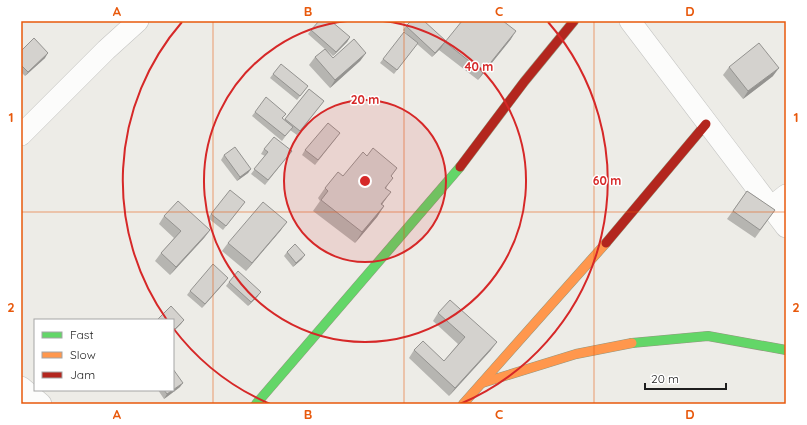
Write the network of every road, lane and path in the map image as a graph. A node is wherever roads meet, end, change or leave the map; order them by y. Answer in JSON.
{"nodes":[{"id":1,"x":138,"y":21,"type":"edge"},
{"id":2,"x":574,"y":21,"type":"edge"},
{"id":3,"x":630,"y":21,"type":"edge"},
{"id":4,"x":706,"y":124,"type":"junction"},
{"id":5,"x":21,"y":136,"type":"edge"},
{"id":6,"x":778,"y":201,"type":"edge"},
{"id":7,"x":786,"y":227,"type":"edge"},
{"id":8,"x":786,"y":350,"type":"edge"},
{"id":9,"x":481,"y":383,"type":"junction"},
{"id":10,"x":21,"y":387,"type":"edge"},
{"id":11,"x":41,"y":404,"type":"edge"},
{"id":12,"x":256,"y":404,"type":"edge"},
{"id":13,"x":463,"y":404,"type":"edge"}],
"edges":[{"from":1,"to":5,"type":"street"},
{"from":2,"to":12,"type":"street"},
{"from":3,"to":4,"type":"street"},
{"from":4,"to":6,"type":"street"},
{"from":4,"to":9,"type":"street"},
{"from":6,"to":7,"type":"street"},
{"from":8,"to":9,"type":"street"},
{"from":9,"to":13,"type":"street"},
{"from":10,"to":11,"type":"street"}]}
